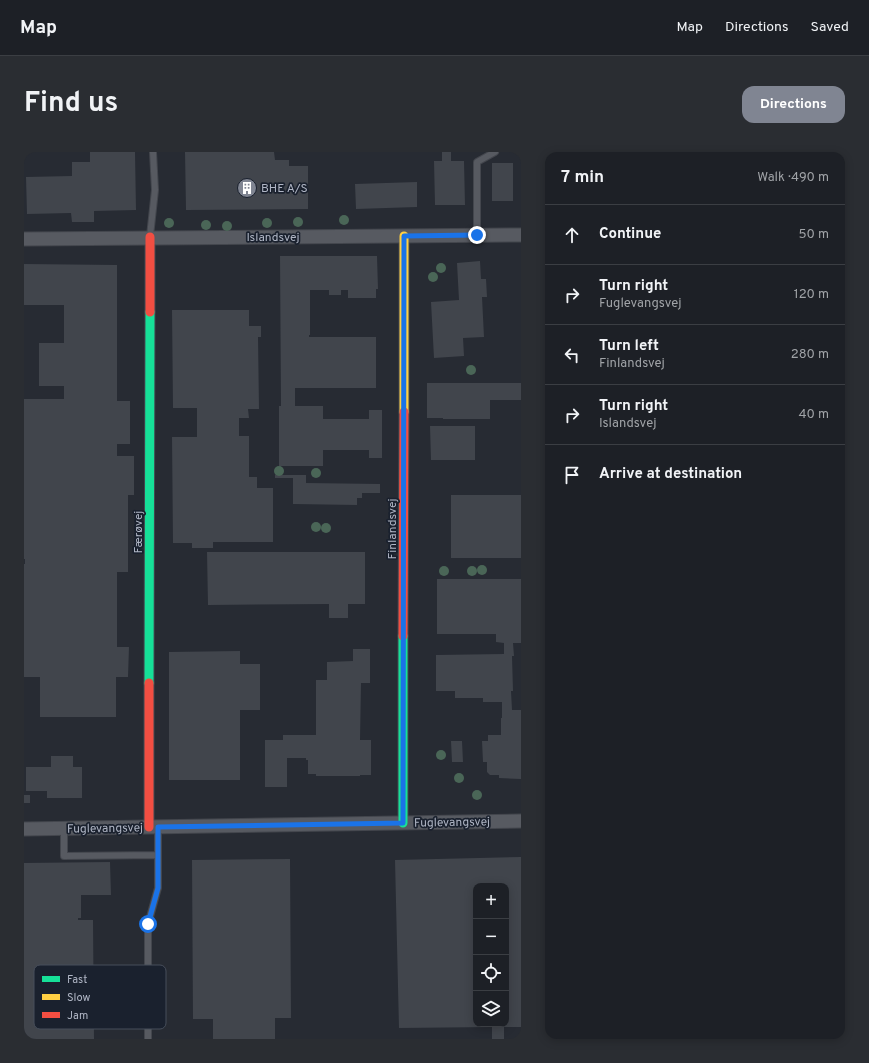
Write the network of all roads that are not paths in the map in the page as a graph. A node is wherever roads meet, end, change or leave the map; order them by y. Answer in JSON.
{"nodes":[{"id":1,"x":153,"y":152,"type":"edge"},
{"id":2,"x":495,"y":152,"type":"edge"},
{"id":3,"x":477,"y":235,"type":"junction"},
{"id":4,"x":521,"y":235,"type":"edge"},
{"id":5,"x":404,"y":236,"type":"junction"},
{"id":6,"x":150,"y":237,"type":"junction"},
{"id":7,"x":24,"y":239,"type":"edge"},
{"id":8,"x":521,"y":821,"type":"edge"},
{"id":9,"x":403,"y":823,"type":"junction"},
{"id":10,"x":154,"y":827,"type":"junction"},
{"id":11,"x":24,"y":828,"type":"edge"},
{"id":12,"x":64,"y":828,"type":"junction"},
{"id":13,"x":158,"y":855,"type":"junction"},
{"id":14,"x":148,"y":965,"type":"edge"}],
"edges":[{"from":1,"to":6,"type":"lane"},
{"from":2,"to":3,"type":"lane"},
{"from":3,"to":4,"type":"street","name":"Islandsvej"},
{"from":3,"to":5,"type":"street","name":"Islandsvej"},
{"from":5,"to":6,"type":"street","name":"Islandsvej"},
{"from":5,"to":9,"type":"street","name":"Finlandsvej"},
{"from":6,"to":7,"type":"street","name":"Islandsvej"},
{"from":6,"to":10,"type":"street","name":"Færøvej"},
{"from":8,"to":9,"type":"street","name":"Fuglevangsvej"},
{"from":9,"to":10,"type":"street","name":"Fuglevangsvej"},
{"from":10,"to":12,"type":"street","name":"Fuglevangsvej"},
{"from":10,"to":13,"type":"lane"},
{"from":11,"to":12,"type":"street","name":"Fuglevangsvej"},
{"from":12,"to":13,"type":"lane"},
{"from":13,"to":14,"type":"lane"}]}
